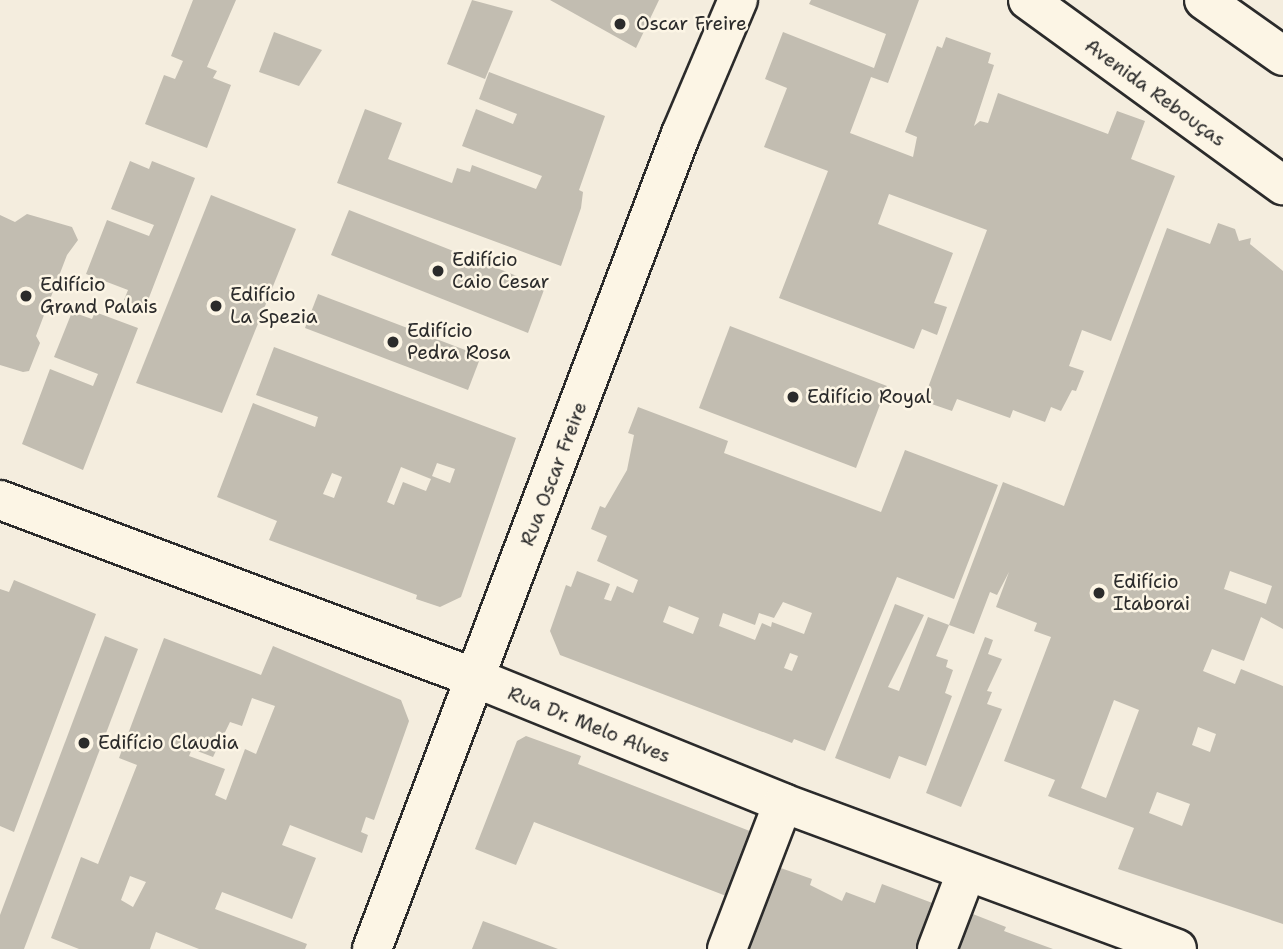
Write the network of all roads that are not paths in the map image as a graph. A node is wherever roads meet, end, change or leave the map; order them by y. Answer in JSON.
{"nodes":[{"id":1,"x":738,"y":0,"type":"edge"},
{"id":2,"x":1028,"y":0,"type":"edge"},
{"id":3,"x":1204,"y":0,"type":"edge"},
{"id":4,"x":1283,"y":56,"type":"edge"},
{"id":5,"x":1283,"y":185,"type":"edge"},
{"id":6,"x":0,"y":500,"type":"edge"},
{"id":7,"x":478,"y":679,"type":"junction"},
{"id":8,"x":783,"y":803,"type":"junction"},
{"id":9,"x":966,"y":873,"type":"junction"},
{"id":10,"x":372,"y":949,"type":"edge"},
{"id":11,"x":727,"y":949,"type":"edge"},
{"id":12,"x":937,"y":949,"type":"edge"},
{"id":13,"x":1177,"y":949,"type":"edge"}],
"edges":[{"from":1,"to":7,"type":"street","name":"Rua Oscar Freire"},
{"from":2,"to":5,"type":"street","name":"Avenida Rebouças"},
{"from":3,"to":4,"type":"street"},
{"from":6,"to":7,"type":"street","name":"Rua Dr. Melo Alves"},
{"from":7,"to":8,"type":"street","name":"Rua Dr. Melo Alves"},
{"from":7,"to":10,"type":"street","name":"Rua Oscar Freire"},
{"from":8,"to":9,"type":"street","name":"Rua Dr. Melo Alves"},
{"from":8,"to":11,"type":"street"},
{"from":9,"to":12,"type":"street"},
{"from":9,"to":13,"type":"street","name":"Rua Dr. Melo Alves"}]}
